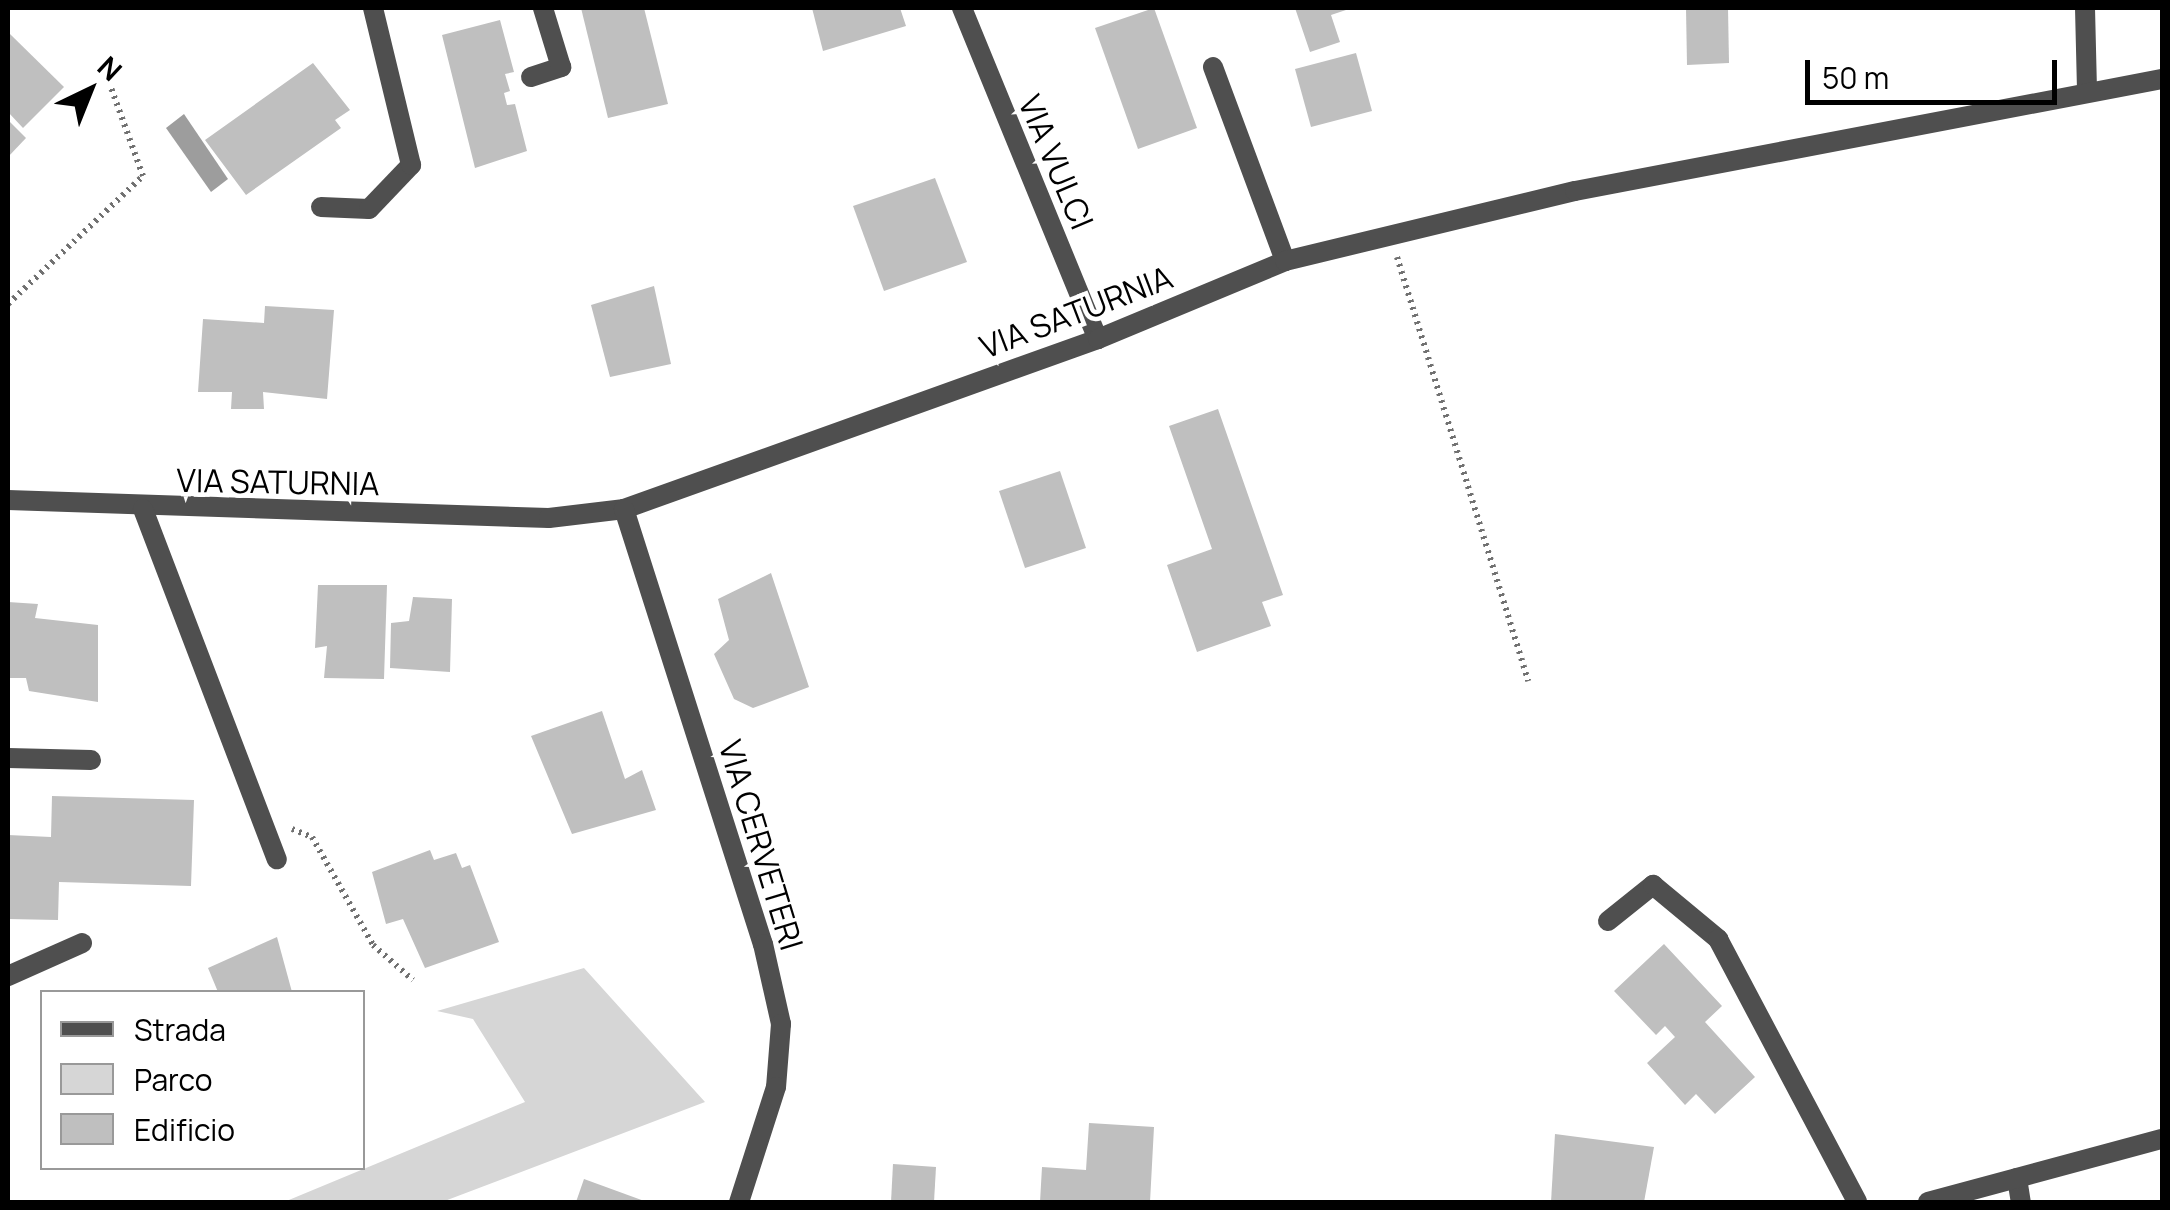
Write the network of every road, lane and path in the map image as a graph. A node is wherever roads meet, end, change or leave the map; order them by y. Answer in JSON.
{"nodes":[{"id":1,"x":373,"y":8,"type":"edge"},
{"id":2,"x":543,"y":8,"type":"edge"},
{"id":3,"x":962,"y":8,"type":"edge"},
{"id":4,"x":2086,"y":8,"type":"edge"},
{"id":5,"x":1213,"y":67,"type":"dead end"},
{"id":6,"x":532,"y":78,"type":"dead end"},
{"id":7,"x":2162,"y":78,"type":"edge"},
{"id":8,"x":110,"y":85,"type":"dead end"},
{"id":9,"x":2087,"y":90,"type":"junction"},
{"id":10,"x":321,"y":207,"type":"dead end"},
{"id":11,"x":1391,"y":236,"type":"junction"},
{"id":12,"x":1285,"y":261,"type":"junction"},
{"id":13,"x":8,"y":304,"type":"edge"},
{"id":14,"x":1098,"y":339,"type":"junction"},
{"id":15,"x":8,"y":500,"type":"edge"},
{"id":16,"x":143,"y":509,"type":"junction"},
{"id":17,"x":624,"y":509,"type":"junction"},
{"id":18,"x":1528,"y":681,"type":"dead end"},
{"id":19,"x":8,"y":758,"type":"edge"},
{"id":20,"x":91,"y":760,"type":"dead end"},
{"id":21,"x":260,"y":815,"type":"junction"},
{"id":22,"x":277,"y":859,"type":"dead end"},
{"id":23,"x":1608,"y":922,"type":"dead end"},
{"id":24,"x":82,"y":942,"type":"dead end"},
{"id":25,"x":8,"y":976,"type":"edge"},
{"id":26,"x":413,"y":980,"type":"dead end"},
{"id":27,"x":2162,"y":1139,"type":"edge"},
{"id":28,"x":2018,"y":1178,"type":"junction"},
{"id":29,"x":739,"y":1202,"type":"edge"},
{"id":30,"x":1857,"y":1202,"type":"edge"},
{"id":31,"x":1928,"y":1202,"type":"edge"},
{"id":32,"x":2021,"y":1202,"type":"edge"}],
"edges":[{"from":1,"to":10,"type":"street"},
{"from":2,"to":6,"type":"street"},
{"from":3,"to":14,"type":"street","name":"VIA VULCI"},
{"from":4,"to":9,"type":"street"},
{"from":5,"to":12,"type":"street"},
{"from":7,"to":9,"type":"street","name":"VIA SATURNIA"},
{"from":8,"to":13,"type":"path"},
{"from":9,"to":11,"type":"street","name":"VIA SATURNIA"},
{"from":11,"to":12,"type":"street","name":"VIA SATURNIA"},
{"from":11,"to":18,"type":"path"},
{"from":12,"to":14,"type":"street","name":"VIA SATURNIA"},
{"from":14,"to":17,"type":"street","name":"VIA SATURNIA"},
{"from":15,"to":16,"type":"street","name":"VIA SATURNIA"},
{"from":16,"to":17,"type":"street","name":"VIA SATURNIA"},
{"from":16,"to":21,"type":"street"},
{"from":17,"to":29,"type":"street","name":"VIA CERVETERI"},
{"from":19,"to":20,"type":"street"},
{"from":21,"to":22,"type":"street"},
{"from":21,"to":26,"type":"path"},
{"from":23,"to":30,"type":"street"},
{"from":24,"to":25,"type":"street"},
{"from":27,"to":28,"type":"street"},
{"from":28,"to":31,"type":"street"},
{"from":28,"to":32,"type":"street"}]}
